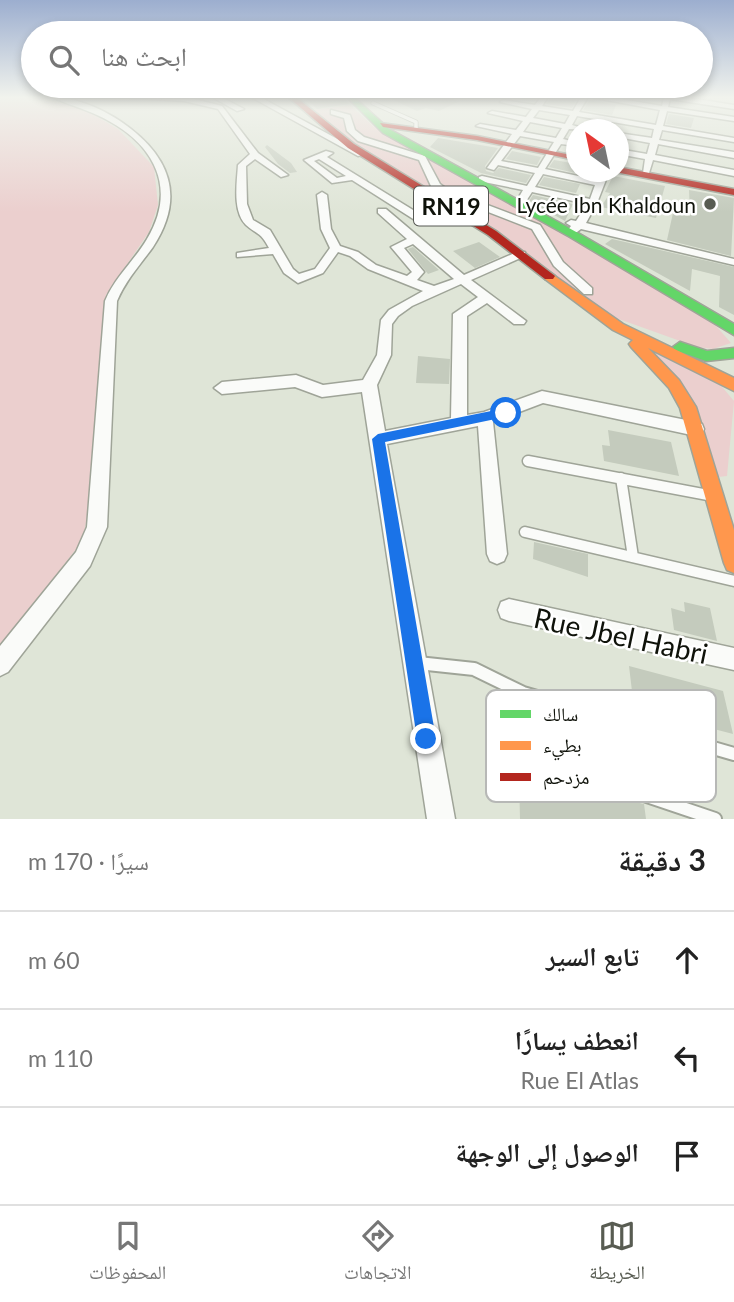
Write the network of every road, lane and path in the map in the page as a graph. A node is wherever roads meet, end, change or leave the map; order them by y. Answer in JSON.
{"nodes":[{"id":1,"x":131,"y":135,"type":"edge"},
{"id":2,"x":241,"y":135,"type":"edge"},
{"id":3,"x":326,"y":135,"type":"edge"},
{"id":4,"x":338,"y":135,"type":"edge"},
{"id":5,"x":356,"y":135,"type":"edge"},
{"id":6,"x":396,"y":135,"type":"edge"},
{"id":7,"x":496,"y":135,"type":"edge"},
{"id":8,"x":517,"y":135,"type":"edge"},
{"id":9,"x":561,"y":135,"type":"edge"},
{"id":10,"x":630,"y":135,"type":"edge"},
{"id":11,"x":657,"y":135,"type":"edge"},
{"id":12,"x":704,"y":135,"type":"edge"},
{"id":13,"x":705,"y":135,"type":"edge"},
{"id":14,"x":514,"y":139,"type":"junction"},
{"id":15,"x":655,"y":140,"type":"junction"},
{"id":16,"x":734,"y":140,"type":"edge"},
{"id":17,"x":566,"y":144,"type":"edge"},
{"id":18,"x":348,"y":147,"type":"junction"},
{"id":19,"x":554,"y":147,"type":"junction"},
{"id":20,"x":703,"y":148,"type":"junction"},
{"id":21,"x":629,"y":153,"type":"edge"},
{"id":22,"x":734,"y":153,"type":"edge"},
{"id":23,"x":566,"y":154,"type":"edge"},
{"id":24,"x":255,"y":155,"type":"junction"},
{"id":25,"x":363,"y":155,"type":"junction"},
{"id":26,"x":432,"y":157,"type":"junction"},
{"id":27,"x":649,"y":161,"type":"junction"},
{"id":28,"x":495,"y":162,"type":"junction"},
{"id":29,"x":629,"y":166,"type":"edge"},
{"id":30,"x":275,"y":168,"type":"junction"},
{"id":31,"x":629,"y":169,"type":"edge"},
{"id":32,"x":539,"y":171,"type":"junction"},
{"id":33,"x":734,"y":171,"type":"edge"},
{"id":34,"x":242,"y":174,"type":"junction"},
{"id":35,"x":700,"y":174,"type":"junction"},
{"id":36,"x":284,"y":175,"type":"dead end"},
{"id":37,"x":566,"y":175,"type":"edge"},
{"id":38,"x":482,"y":180,"type":"junction"},
{"id":39,"x":594,"y":182,"type":"edge"},
{"id":40,"x":528,"y":189,"type":"junction"},
{"id":41,"x":734,"y":190,"type":"edge"},
{"id":42,"x":322,"y":195,"type":"dead end"},
{"id":43,"x":587,"y":201,"type":"junction"},
{"id":44,"x":520,"y":204,"type":"junction"},
{"id":45,"x":382,"y":211,"type":"dead end"},
{"id":46,"x":422,"y":220,"type":"dead end"},
{"id":47,"x":570,"y":230,"type":"junction"},
{"id":48,"x":414,"y":240,"type":"junction"},
{"id":49,"x":336,"y":248,"type":"junction"},
{"id":50,"x":276,"y":250,"type":"junction"},
{"id":51,"x":521,"y":254,"type":"junction"},
{"id":52,"x":241,"y":255,"type":"dead end"},
{"id":53,"x":734,"y":262,"type":"edge"},
{"id":54,"x":403,"y":279,"type":"junction"},
{"id":55,"x":463,"y":281,"type":"junction"},
{"id":56,"x":435,"y":291,"type":"junction"},
{"id":57,"x":588,"y":291,"type":"dead end"},
{"id":58,"x":486,"y":298,"type":"junction"},
{"id":59,"x":402,"y":305,"type":"junction"},
{"id":60,"x":519,"y":321,"type":"dead end"},
{"id":61,"x":613,"y":323,"type":"junction"},
{"id":62,"x":734,"y":330,"type":"edge"},
{"id":63,"x":734,"y":354,"type":"edge"},
{"id":64,"x":369,"y":385,"type":"junction"},
{"id":65,"x":734,"y":385,"type":"edge"},
{"id":66,"x":222,"y":388,"type":"dead end"},
{"id":67,"x":485,"y":418,"type":"junction"},
{"id":68,"x":459,"y":424,"type":"junction"},
{"id":69,"x":696,"y":429,"type":"junction"},
{"id":70,"x":378,"y":439,"type":"junction"},
{"id":71,"x":528,"y":461,"type":"dead end"},
{"id":72,"x":621,"y":478,"type":"junction"},
{"id":73,"x":724,"y":499,"type":"edge"},
{"id":74,"x":525,"y":532,"type":"dead end"},
{"id":75,"x":497,"y":554,"type":"dead end"},
{"id":76,"x":633,"y":557,"type":"junction"},
{"id":77,"x":734,"y":562,"type":"edge"},
{"id":78,"x":734,"y":581,"type":"edge"},
{"id":79,"x":509,"y":610,"type":"dead end"},
{"id":80,"x":734,"y":659,"type":"edge"},
{"id":81,"x":415,"y":663,"type":"junction"},
{"id":82,"x":0,"y":664,"type":"edge"},
{"id":83,"x":517,"y":690,"type":"edge"},
{"id":84,"x":716,"y":749,"type":"edge"},
{"id":85,"x":734,"y":754,"type":"edge"},
{"id":86,"x":665,"y":802,"type":"edge"},
{"id":87,"x":441,"y":819,"type":"edge"},
{"id":88,"x":715,"y":819,"type":"edge"}],
"edges":[{"from":1,"to":82,"type":"street"},
{"from":2,"to":24,"type":"street"},
{"from":3,"to":18,"type":"street"},
{"from":4,"to":25,"type":"main road","number":"RN19"},
{"from":5,"to":57,"type":"street"},
{"from":6,"to":26,"type":"main road"},
{"from":7,"to":14,"type":"main road"},
{"from":8,"to":14,"type":"street"},
{"from":9,"to":19,"type":"street"},
{"from":10,"to":15,"type":"street"},
{"from":11,"to":15,"type":"street"},
{"from":12,"to":20,"type":"street"},
{"from":13,"to":16,"type":"street"},
{"from":14,"to":19,"type":"main road"},
{"from":14,"to":28,"type":"street"},
{"from":15,"to":20,"type":"street"},
{"from":15,"to":27,"type":"street"},
{"from":17,"to":19,"type":"street"},
{"from":18,"to":25,"type":"street"},
{"from":18,"to":46,"type":"street"},
{"from":19,"to":23,"type":"main road"},
{"from":19,"to":32,"type":"street"},
{"from":20,"to":22,"type":"street"},
{"from":20,"to":35,"type":"street"},
{"from":21,"to":27,"type":"street"},
{"from":24,"to":30,"type":"street"},
{"from":24,"to":34,"type":"street"},
{"from":25,"to":51,"type":"main road","number":"RN19"},
{"from":26,"to":38,"type":"main road"},
{"from":26,"to":47,"type":"main road"},
{"from":27,"to":29,"type":"main road"},
{"from":27,"to":35,"type":"main road"},
{"from":28,"to":32,"type":"street"},
{"from":28,"to":38,"type":"street"},
{"from":30,"to":34,"type":"street"},
{"from":30,"to":36,"type":"street"},
{"from":31,"to":35,"type":"main road"},
{"from":32,"to":37,"type":"street"},
{"from":32,"to":40,"type":"street"},
{"from":33,"to":35,"type":"street"},
{"from":34,"to":50,"type":"street"},
{"from":35,"to":41,"type":"main road"},
{"from":38,"to":40,"type":"street"},
{"from":38,"to":44,"type":"main road"},
{"from":39,"to":43,"type":"street"},
{"from":40,"to":43,"type":"street"},
{"from":40,"to":44,"type":"street"},
{"from":42,"to":49,"type":"street"},
{"from":43,"to":47,"type":"street"},
{"from":44,"to":47,"type":"main road"},
{"from":45,"to":48,"type":"street"},
{"from":47,"to":53,"type":"street"},
{"from":47,"to":62,"type":"main road"},
{"from":48,"to":54,"type":"street"},
{"from":48,"to":55,"type":"street"},
{"from":49,"to":50,"type":"street"},
{"from":49,"to":54,"type":"street"},
{"from":50,"to":52,"type":"street"},
{"from":51,"to":55,"type":"street"},
{"from":51,"to":61,"type":"main road","number":"RN19"},
{"from":54,"to":56,"type":"street"},
{"from":54,"to":59,"type":"street"},
{"from":55,"to":56,"type":"street"},
{"from":55,"to":58,"type":"street"},
{"from":56,"to":59,"type":"street"},
{"from":58,"to":60,"type":"street"},
{"from":58,"to":68,"type":"street"},
{"from":59,"to":64,"type":"street"},
{"from":61,"to":63,"type":"main road","number":"RN19"},
{"from":61,"to":65,"type":"main road","number":"RN19"},
{"from":61,"to":69,"type":"main road","number":"RN19"},
{"from":63,"to":65,"type":"main road","number":"RN19"},
{"from":64,"to":66,"type":"street"},
{"from":64,"to":70,"type":"street"},
{"from":67,"to":68,"type":"street"},
{"from":67,"to":69,"type":"street"},
{"from":67,"to":75,"type":"street"},
{"from":68,"to":70,"type":"street"},
{"from":69,"to":73,"type":"main road","number":"RN19"},
{"from":70,"to":81,"type":"street"},
{"from":71,"to":72,"type":"lane"},
{"from":72,"to":73,"type":"lane"},
{"from":72,"to":76,"type":"lane"},
{"from":73,"to":77,"type":"main road","number":"RN19"},
{"from":74,"to":76,"type":"lane"},
{"from":76,"to":78,"type":"lane"},
{"from":79,"to":80,"type":"street","name":"Rue Jbel Habri"},
{"from":81,"to":83,"type":"lane"},
{"from":81,"to":87,"type":"street"},
{"from":84,"to":85,"type":"lane"},
{"from":86,"to":88,"type":"lane"}]}
